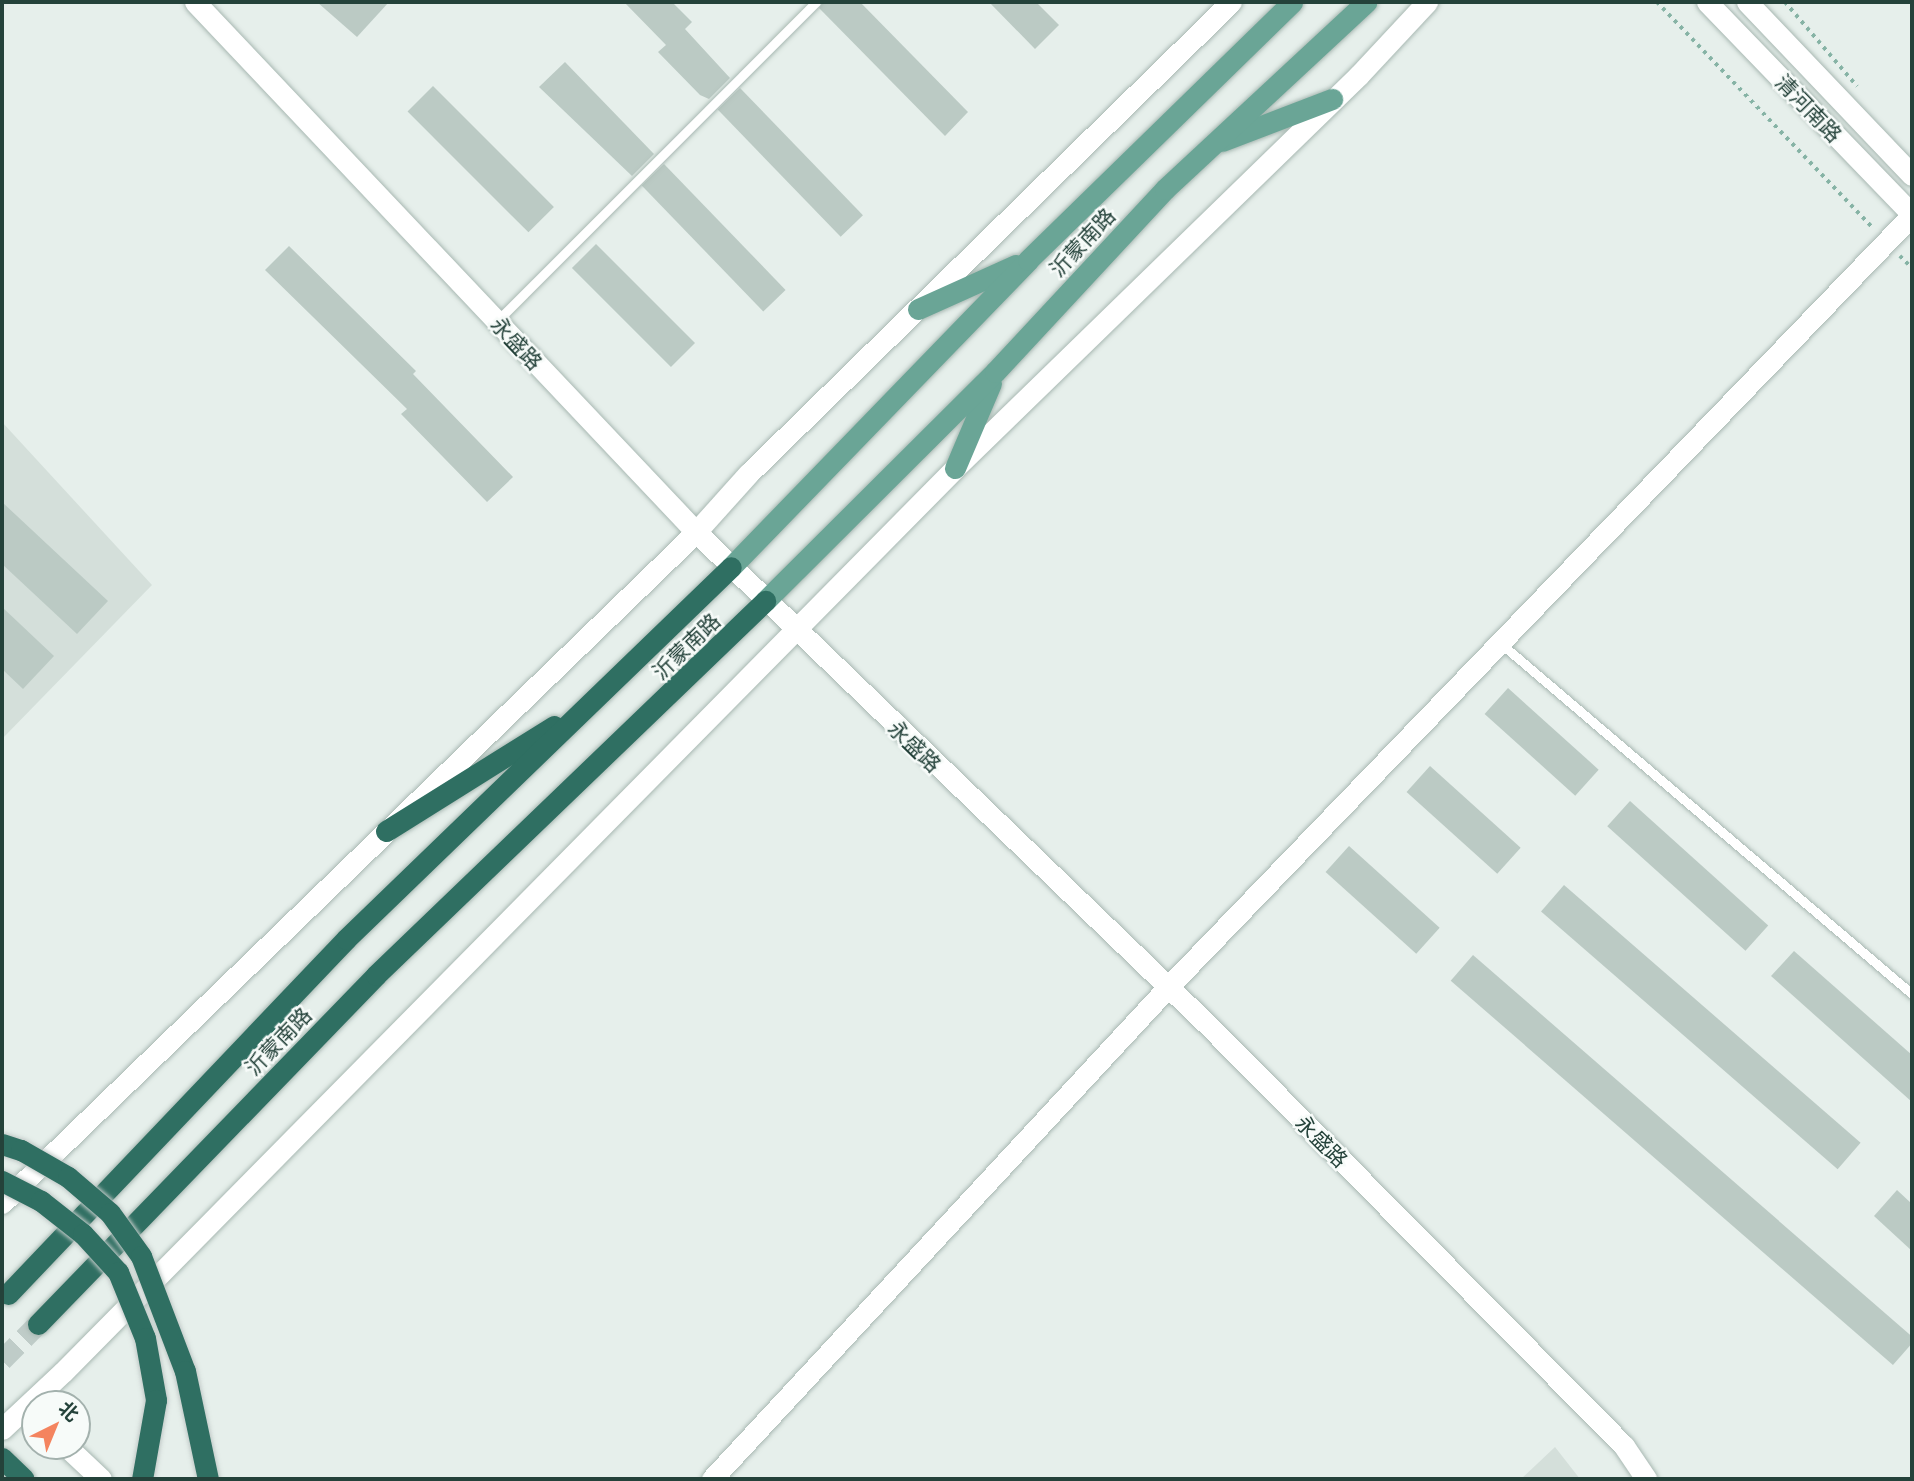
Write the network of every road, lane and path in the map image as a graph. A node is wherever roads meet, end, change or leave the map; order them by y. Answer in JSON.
{"nodes":[{"id":1,"x":195,"y":2,"type":"edge"},
{"id":2,"x":816,"y":2,"type":"edge"},
{"id":3,"x":1231,"y":2,"type":"edge"},
{"id":4,"x":1292,"y":2,"type":"edge"},
{"id":5,"x":1366,"y":2,"type":"edge"},
{"id":6,"x":1427,"y":2,"type":"edge"},
{"id":7,"x":1657,"y":2,"type":"edge"},
{"id":8,"x":1707,"y":2,"type":"edge"},
{"id":9,"x":1747,"y":2,"type":"edge"},
{"id":10,"x":1785,"y":2,"type":"edge"},
{"id":11,"x":1278,"y":11,"type":"edge"},
{"id":12,"x":1860,"y":90,"type":"dead end"},
{"id":13,"x":1332,"y":99,"type":"junction"},
{"id":14,"x":1213,"y":144,"type":"junction"},
{"id":15,"x":1912,"y":175,"type":"edge"},
{"id":16,"x":1912,"y":214,"type":"edge"},
{"id":17,"x":1886,"y":242,"type":"junction"},
{"id":18,"x":1028,"y":260,"type":"junction"},
{"id":19,"x":1912,"y":268,"type":"edge"},
{"id":20,"x":918,"y":309,"type":"junction"},
{"id":21,"x":497,"y":322,"type":"junction"},
{"id":22,"x":995,"y":372,"type":"junction"},
{"id":23,"x":955,"y":468,"type":"junction"},
{"id":24,"x":696,"y":532,"type":"junction"},
{"id":25,"x":731,"y":567,"type":"junction"},
{"id":26,"x":765,"y":601,"type":"junction"},
{"id":27,"x":796,"y":632,"type":"junction"},
{"id":28,"x":1497,"y":641,"type":"junction"},
{"id":29,"x":589,"y":705,"type":"junction"},
{"id":30,"x":386,"y":831,"type":"junction"},
{"id":31,"x":1169,"y":986,"type":"junction"},
{"id":32,"x":1912,"y":994,"type":"edge"},
{"id":33,"x":2,"y":1144,"type":"edge"},
{"id":34,"x":2,"y":1181,"type":"edge"},
{"id":35,"x":2,"y":1203,"type":"edge"},
{"id":36,"x":8,"y":1294,"type":"dead end"},
{"id":37,"x":38,"y":1324,"type":"tunnel mouth"},
{"id":38,"x":52,"y":1390,"type":"edge"},
{"id":39,"x":21,"y":1417,"type":"edge"},
{"id":40,"x":2,"y":1429,"type":"edge"},
{"id":41,"x":2,"y":1458,"type":"edge"},
{"id":42,"x":81,"y":1460,"type":"edge"},
{"id":43,"x":2,"y":1471,"type":"edge"},
{"id":44,"x":9,"y":1479,"type":"edge"},
{"id":45,"x":24,"y":1479,"type":"edge"},
{"id":46,"x":101,"y":1479,"type":"edge"},
{"id":47,"x":142,"y":1479,"type":"edge"},
{"id":48,"x":208,"y":1479,"type":"edge"},
{"id":49,"x":712,"y":1479,"type":"edge"},
{"id":50,"x":1646,"y":1479,"type":"edge"}],
"edges":[{"from":1,"to":21,"type":"street","name":"永盛路"},
{"from":2,"to":21,"type":"lane"},
{"from":3,"to":20,"type":"street"},
{"from":4,"to":11,"type":"main road","name":"沂蒙南路"},
{"from":5,"to":14,"type":"main road","name":"沂蒙南路"},
{"from":6,"to":13,"type":"street"},
{"from":7,"to":17,"type":"path"},
{"from":8,"to":16,"type":"street","name":"清河南路"},
{"from":9,"to":15,"type":"street","name":"清河南路"},
{"from":10,"to":12,"type":"path"},
{"from":11,"to":18,"type":"main road","name":"沂蒙南路"},
{"from":13,"to":14,"type":"main road"},
{"from":13,"to":23,"type":"street"},
{"from":14,"to":22,"type":"main road","name":"沂蒙南路"},
{"from":16,"to":17,"type":"street"},
{"from":17,"to":19,"type":"path"},
{"from":17,"to":28,"type":"street"},
{"from":18,"to":20,"type":"main road"},
{"from":18,"to":25,"type":"main road","name":"沂蒙南路"},
{"from":20,"to":24,"type":"street"},
{"from":21,"to":24,"type":"street","name":"永盛路"},
{"from":22,"to":23,"type":"main road"},
{"from":22,"to":26,"type":"main road","name":"沂蒙南路"},
{"from":23,"to":27,"type":"street"},
{"from":24,"to":25,"type":"street","name":"永盛路"},
{"from":24,"to":30,"type":"street"},
{"from":25,"to":26,"type":"street","name":"永盛路"},
{"from":25,"to":29,"type":"highway","name":"沂蒙南路"},
{"from":26,"to":27,"type":"street","name":"永盛路"},
{"from":26,"to":37,"type":"highway","name":"沂蒙南路"},
{"from":27,"to":31,"type":"street","name":"永盛路"},
{"from":27,"to":38,"type":"street"},
{"from":28,"to":31,"type":"street"},
{"from":28,"to":32,"type":"lane"},
{"from":29,"to":30,"type":"highway"},
{"from":29,"to":36,"type":"highway","name":"沂蒙南路"},
{"from":30,"to":35,"type":"street"},
{"from":31,"to":49,"type":"street"},
{"from":31,"to":50,"type":"street","name":"永盛路"},
{"from":33,"to":48,"type":"highway","bridge":true},
{"from":34,"to":47,"type":"highway","bridge":true},
{"from":39,"to":40,"type":"street"},
{"from":41,"to":45,"type":"highway"},
{"from":42,"to":46,"type":"street"},
{"from":43,"to":44,"type":"street"}]}
